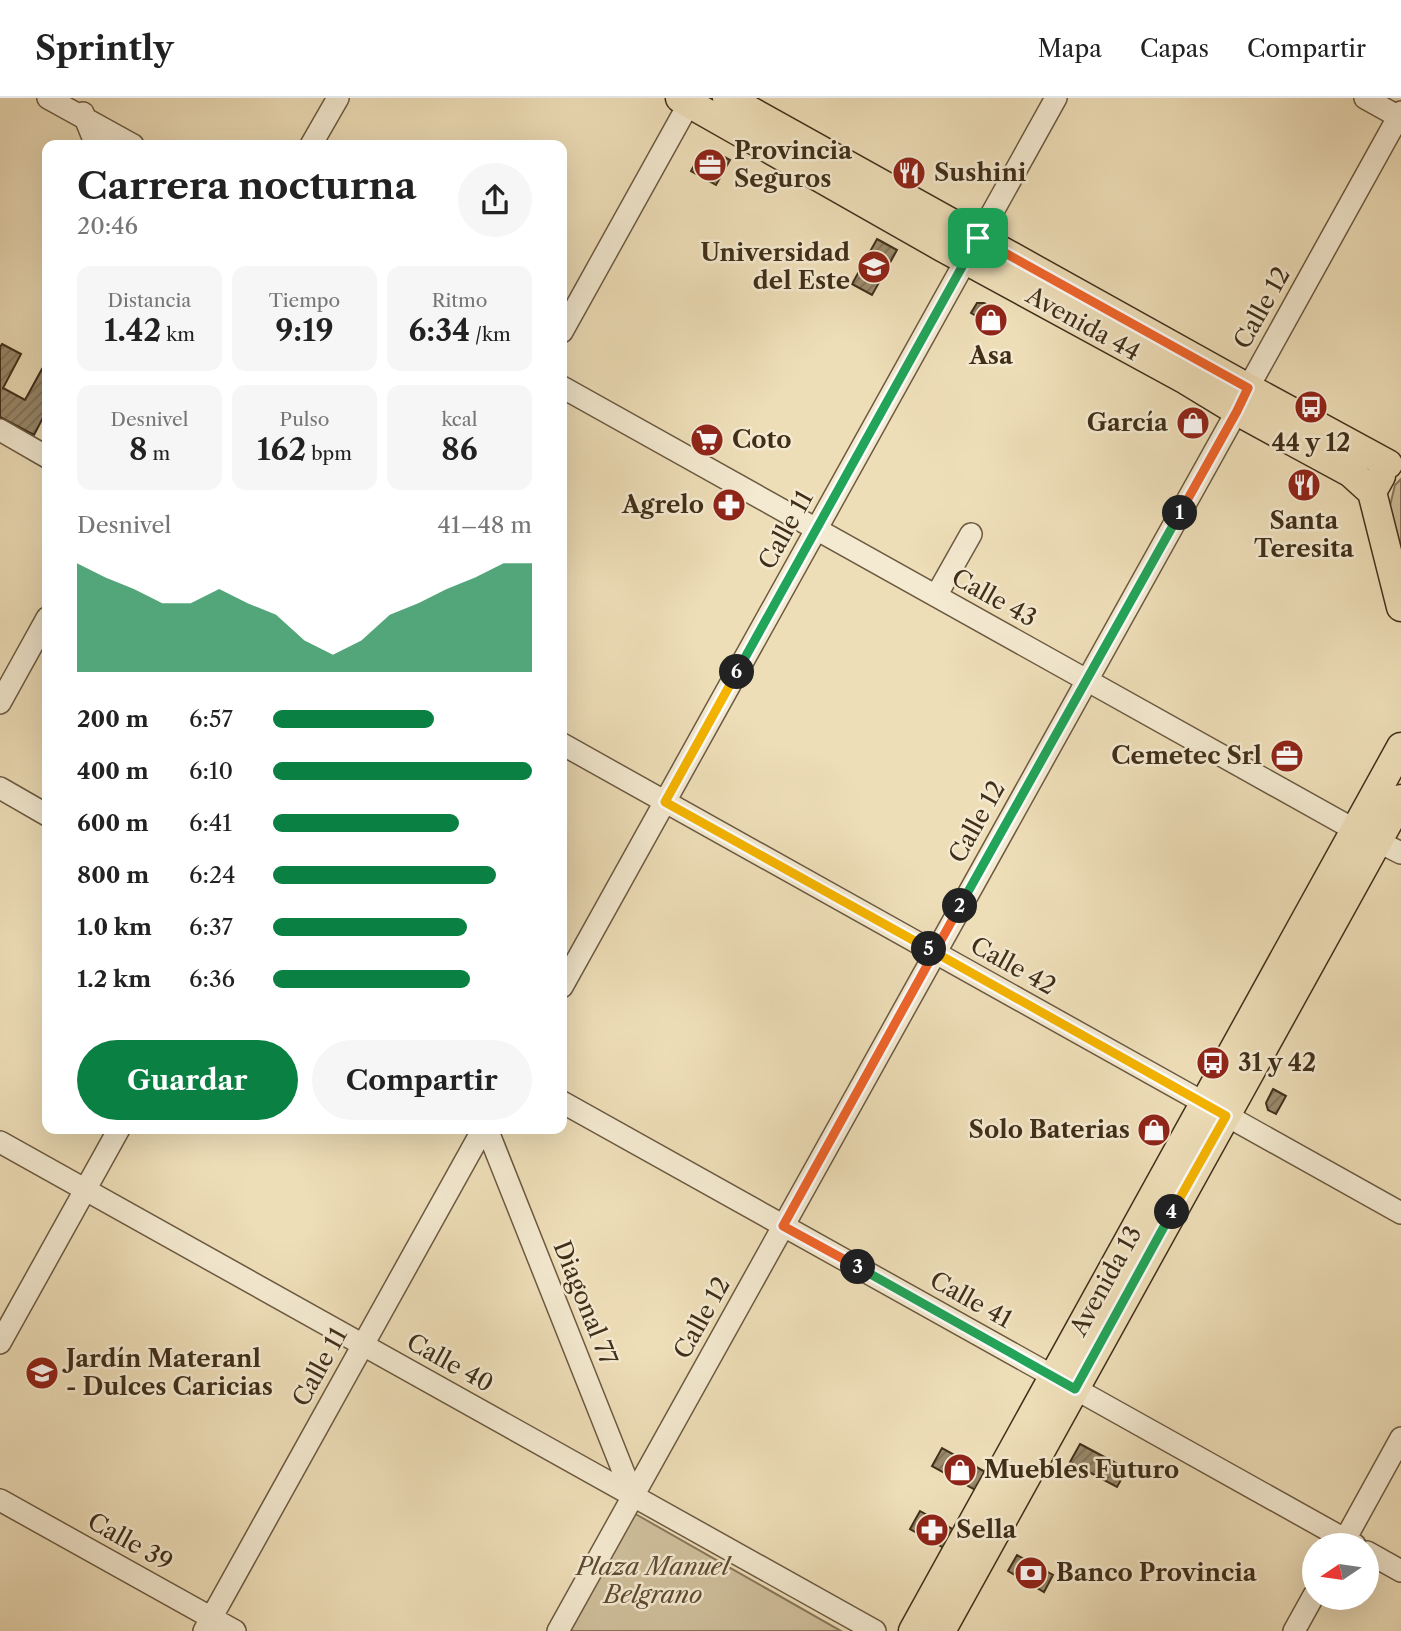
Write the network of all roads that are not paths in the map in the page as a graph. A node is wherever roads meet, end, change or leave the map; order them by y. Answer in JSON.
{"nodes":[{"id":1,"x":48,"y":98,"type":"edge"},
{"id":2,"x":338,"y":98,"type":"edge"},
{"id":3,"x":727,"y":98,"type":"edge"},
{"id":4,"x":1055,"y":98,"type":"edge"},
{"id":5,"x":1365,"y":98,"type":"edge"},
{"id":6,"x":687,"y":100,"type":"edge"},
{"id":7,"x":81,"y":108,"type":"edge"},
{"id":8,"x":1400,"y":116,"type":"edge"},
{"id":9,"x":94,"y":140,"type":"edge"},
{"id":10,"x":126,"y":140,"type":"edge"},
{"id":11,"x":314,"y":140,"type":"edge"},
{"id":12,"x":971,"y":248,"type":"junction"},
{"id":13,"x":567,"y":323,"type":"edge"},
{"id":14,"x":567,"y":390,"type":"edge"},
{"id":15,"x":1242,"y":400,"type":"junction"},
{"id":16,"x":0,"y":430,"type":"edge"},
{"id":17,"x":42,"y":454,"type":"edge"},
{"id":18,"x":1395,"y":460,"type":"edge"},
{"id":19,"x":1373,"y":492,"type":"junction"},
{"id":20,"x":816,"y":529,"type":"junction"},
{"id":21,"x":971,"y":534,"type":"dead end"},
{"id":22,"x":936,"y":596,"type":"junction"},
{"id":23,"x":1401,"y":607,"type":"edge"},
{"id":24,"x":42,"y":627,"type":"edge"},
{"id":25,"x":1086,"y":680,"type":"junction"},
{"id":26,"x":0,"y":703,"type":"edge"},
{"id":27,"x":567,"y":747,"type":"edge"},
{"id":28,"x":1401,"y":747,"type":"edge"},
{"id":29,"x":0,"y":788,"type":"edge"},
{"id":30,"x":1401,"y":799,"type":"edge"},
{"id":31,"x":665,"y":802,"type":"junction"},
{"id":32,"x":42,"y":812,"type":"edge"},
{"id":33,"x":1378,"y":841,"type":"edge"},
{"id":34,"x":935,"y":953,"type":"junction"},
{"id":35,"x":567,"y":978,"type":"edge"},
{"id":36,"x":567,"y":1105,"type":"edge"},
{"id":37,"x":1215,"y":1110,"type":"junction"},
{"id":38,"x":116,"y":1134,"type":"edge"},
{"id":39,"x":482,"y":1134,"type":"edge"},
{"id":40,"x":487,"y":1134,"type":"edge"},
{"id":41,"x":0,"y":1142,"type":"edge"},
{"id":42,"x":85,"y":1189,"type":"junction"},
{"id":43,"x":1401,"y":1213,"type":"edge"},
{"id":44,"x":783,"y":1226,"type":"junction"},
{"id":45,"x":0,"y":1343,"type":"edge"},
{"id":46,"x":363,"y":1345,"type":"junction"},
{"id":47,"x":1064,"y":1383,"type":"junction"},
{"id":48,"x":1401,"y":1438,"type":"edge"},
{"id":49,"x":633,"y":1496,"type":"junction"},
{"id":50,"x":0,"y":1500,"type":"edge"},
{"id":51,"x":1329,"y":1533,"type":"edge"},
{"id":52,"x":1352,"y":1533,"type":"edge"},
{"id":53,"x":1379,"y":1559,"type":"edge"},
{"id":54,"x":1401,"y":1571,"type":"edge"},
{"id":55,"x":1306,"y":1610,"type":"edge"},
{"id":56,"x":208,"y":1624,"type":"edge"},
{"id":57,"x":235,"y":1631,"type":"edge"},
{"id":58,"x":558,"y":1631,"type":"edge"},
{"id":59,"x":875,"y":1631,"type":"edge"},
{"id":60,"x":913,"y":1631,"type":"edge"},
{"id":61,"x":941,"y":1631,"type":"edge"},
{"id":62,"x":1294,"y":1631,"type":"edge"}],
"edges":[{"from":1,"to":7,"type":"street"},
{"from":2,"to":11,"type":"street"},
{"from":3,"to":12,"type":"main road","name":"Avenida 44"},
{"from":4,"to":12,"type":"street","name":"Calle 11"},
{"from":5,"to":8,"type":"street"},
{"from":6,"to":12,"type":"main road","name":"Avenida 44"},
{"from":6,"to":13,"type":"street"},
{"from":7,"to":9,"type":"street"},
{"from":7,"to":10,"type":"street"},
{"from":8,"to":15,"type":"street","name":"Calle 12"},
{"from":12,"to":15,"type":"main road","name":"Avenida 44"},
{"from":12,"to":20,"type":"street","name":"Calle 11"},
{"from":14,"to":20,"type":"street","name":"Calle 43"},
{"from":15,"to":18,"type":"main road","name":"Avenida 44"},
{"from":15,"to":19,"type":"main road","name":"Avenida 44"},
{"from":15,"to":25,"type":"street","name":"Calle 12"},
{"from":16,"to":17,"type":"street"},
{"from":18,"to":19,"type":"main road"},
{"from":19,"to":23,"type":"main road"},
{"from":20,"to":22,"type":"street","name":"Calle 43"},
{"from":20,"to":31,"type":"street","name":"Calle 11"},
{"from":21,"to":22,"type":"street"},
{"from":22,"to":25,"type":"street","name":"Calle 43"},
{"from":24,"to":26,"type":"street"},
{"from":25,"to":33,"type":"street","name":"Calle 43"},
{"from":25,"to":34,"type":"street","name":"Calle 12"},
{"from":27,"to":31,"type":"street","name":"Calle 42"},
{"from":28,"to":33,"type":"main road","name":"Avenida 13"},
{"from":29,"to":32,"type":"street"},
{"from":30,"to":33,"type":"main road","name":"Avenida 13"},
{"from":31,"to":34,"type":"street","name":"Calle 42"},
{"from":31,"to":35,"type":"street","name":"Calle 11"},
{"from":33,"to":37,"type":"main road","name":"Avenida 13"},
{"from":34,"to":37,"type":"street","name":"Calle 42"},
{"from":34,"to":44,"type":"street","name":"Calle 12"},
{"from":36,"to":44,"type":"street","name":"Calle 41"},
{"from":37,"to":43,"type":"street","name":"Calle 42"},
{"from":37,"to":47,"type":"main road","name":"Avenida 13"},
{"from":38,"to":42,"type":"street"},
{"from":39,"to":46,"type":"street","name":"Calle 11"},
{"from":40,"to":49,"type":"street","name":"Diagonal 77"},
{"from":41,"to":42,"type":"street","name":"Calle 40"},
{"from":42,"to":45,"type":"street"},
{"from":42,"to":46,"type":"street","name":"Calle 40"},
{"from":44,"to":47,"type":"street","name":"Calle 41"},
{"from":44,"to":49,"type":"street","name":"Calle 12"},
{"from":46,"to":49,"type":"street","name":"Calle 40"},
{"from":46,"to":56,"type":"street","name":"Calle 11"},
{"from":47,"to":51,"type":"street","name":"Calle 41"},
{"from":47,"to":60,"type":"main road","name":"Avenida 13"},
{"from":47,"to":61,"type":"main road","name":"Avenida 13"},
{"from":48,"to":52,"type":"street"},
{"from":49,"to":58,"type":"street","name":"Calle 12"},
{"from":49,"to":59,"type":"street","name":"Calle 40"},
{"from":50,"to":56,"type":"street","name":"Calle 39"},
{"from":53,"to":54,"type":"street"},
{"from":55,"to":62,"type":"street"},
{"from":56,"to":57,"type":"street","name":"Calle 39"}]}
